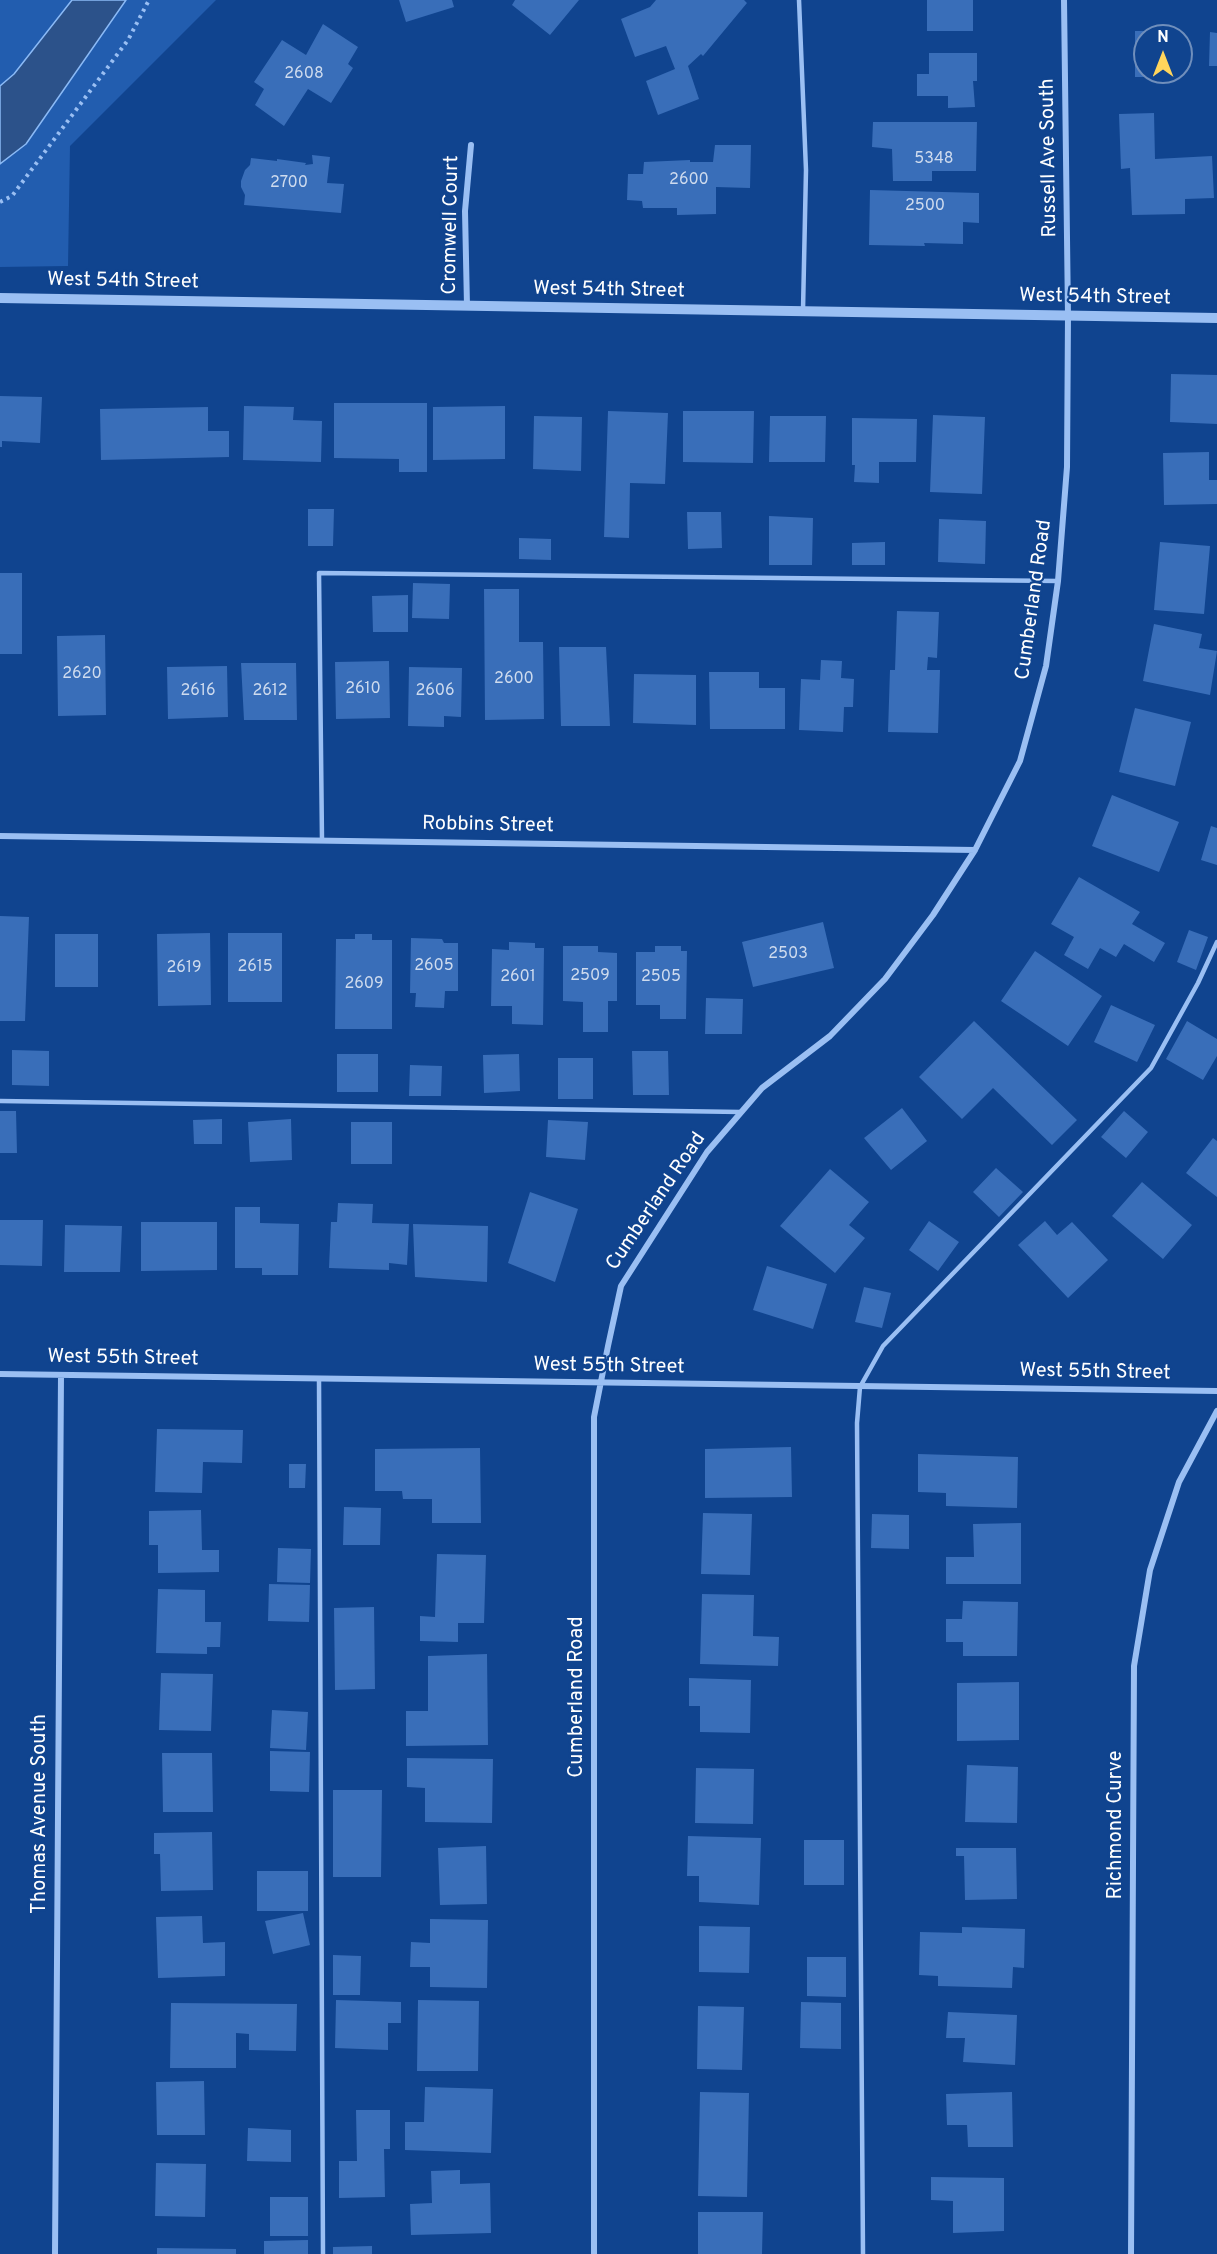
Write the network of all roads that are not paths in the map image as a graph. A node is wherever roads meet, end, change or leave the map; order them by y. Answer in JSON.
{"nodes":[{"id":1,"x":799,"y":0,"type":"edge"},
{"id":2,"x":1064,"y":0,"type":"edge"},
{"id":3,"x":471,"y":144,"type":"dead end"},
{"id":4,"x":0,"y":298,"type":"edge"},
{"id":5,"x":467,"y":306,"type":"junction"},
{"id":6,"x":803,"y":313,"type":"junction"},
{"id":7,"x":1068,"y":316,"type":"junction"},
{"id":8,"x":1217,"y":318,"type":"edge"},
{"id":9,"x":1058,"y":581,"type":"junction"},
{"id":10,"x":0,"y":836,"type":"edge"},
{"id":11,"x":322,"y":840,"type":"junction"},
{"id":12,"x":975,"y":850,"type":"junction"},
{"id":13,"x":1217,"y":942,"type":"edge"},
{"id":14,"x":0,"y":1101,"type":"edge"},
{"id":15,"x":741,"y":1112,"type":"junction"},
{"id":16,"x":0,"y":1374,"type":"edge"},
{"id":17,"x":61,"y":1375,"type":"junction"},
{"id":18,"x":320,"y":1379,"type":"junction"},
{"id":19,"x":601,"y":1383,"type":"junction"},
{"id":20,"x":860,"y":1387,"type":"junction"},
{"id":21,"x":1217,"y":1391,"type":"edge"},
{"id":22,"x":1217,"y":1411,"type":"edge"},
{"id":23,"x":55,"y":2254,"type":"edge"},
{"id":24,"x":323,"y":2254,"type":"edge"},
{"id":25,"x":594,"y":2254,"type":"edge"},
{"id":26,"x":863,"y":2254,"type":"edge"},
{"id":27,"x":1131,"y":2254,"type":"edge"}],
"edges":[{"from":1,"to":6,"type":"lane"},
{"from":2,"to":7,"type":"street","name":"Russell Ave South"},
{"from":3,"to":5,"type":"street","name":"Cromwell Court"},
{"from":4,"to":5,"type":"street","name":"West 54th Street"},
{"from":5,"to":6,"type":"street","name":"West 54th Street"},
{"from":6,"to":7,"type":"street","name":"West 54th Street"},
{"from":7,"to":8,"type":"street","name":"West 54th Street"},
{"from":7,"to":9,"type":"street","name":"Cumberland Road"},
{"from":9,"to":11,"type":"lane"},
{"from":9,"to":12,"type":"street","name":"Cumberland Road"},
{"from":10,"to":11,"type":"street","name":"Robbins Street"},
{"from":11,"to":12,"type":"street","name":"Robbins Street"},
{"from":12,"to":15,"type":"street","name":"Cumberland Road"},
{"from":13,"to":20,"type":"lane"},
{"from":14,"to":15,"type":"lane"},
{"from":15,"to":19,"type":"street","name":"Cumberland Road"},
{"from":16,"to":17,"type":"street","name":"West 55th Street"},
{"from":17,"to":18,"type":"street","name":"West 55th Street"},
{"from":17,"to":23,"type":"street","name":"Thomas Avenue South"},
{"from":18,"to":19,"type":"street","name":"West 55th Street"},
{"from":18,"to":24,"type":"lane"},
{"from":19,"to":20,"type":"street","name":"West 55th Street"},
{"from":19,"to":25,"type":"street","name":"Cumberland Road"},
{"from":20,"to":21,"type":"street","name":"West 55th Street"},
{"from":20,"to":26,"type":"lane"},
{"from":22,"to":27,"type":"street","name":"Richmond Curve"}]}
